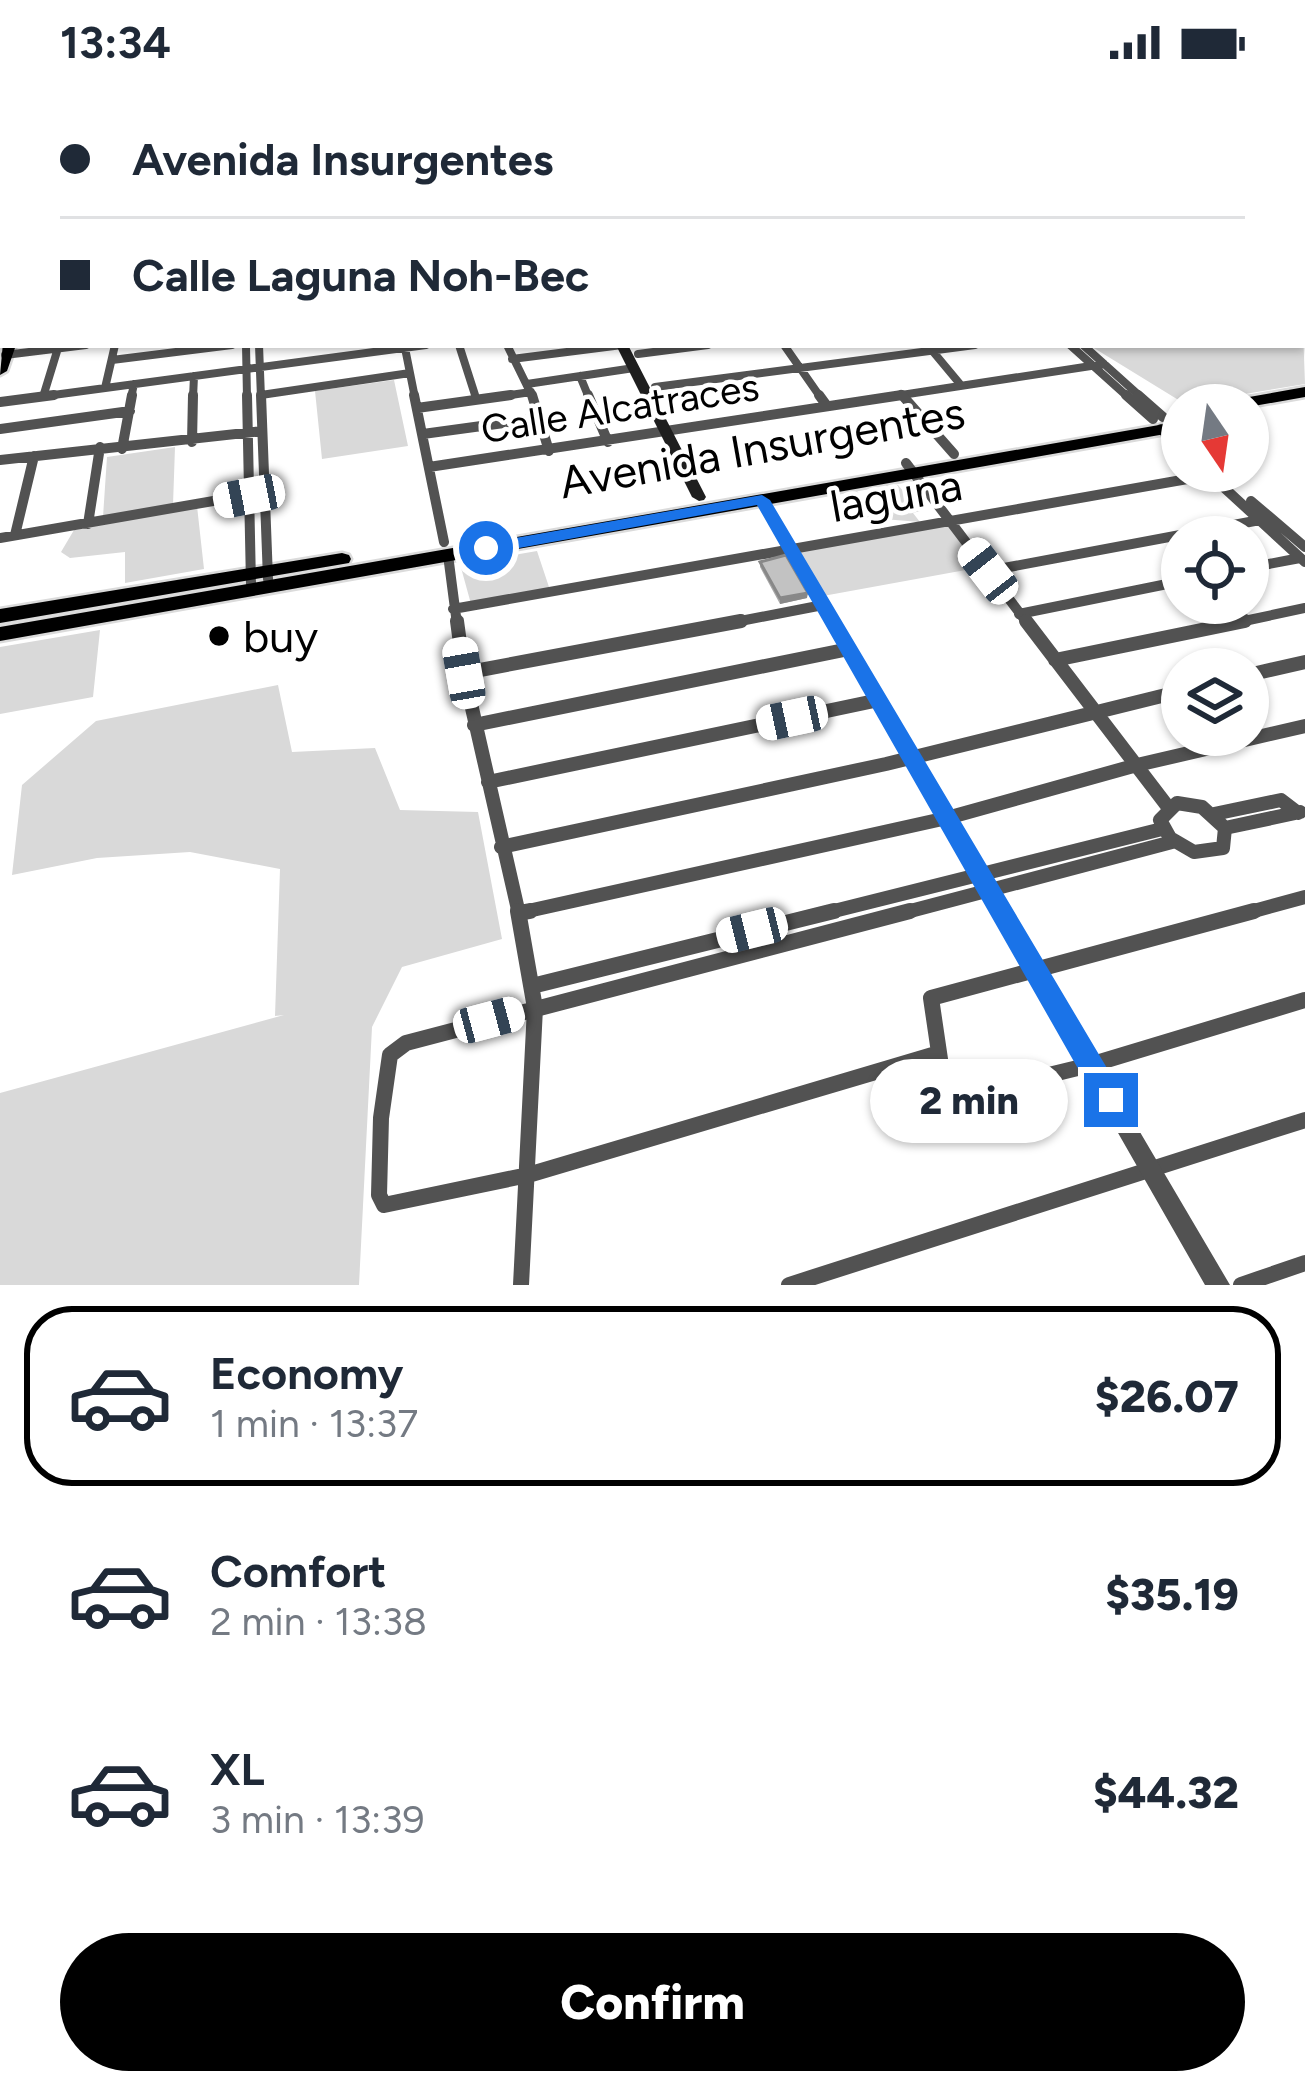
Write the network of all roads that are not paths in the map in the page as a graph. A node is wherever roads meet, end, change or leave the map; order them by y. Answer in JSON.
{"nodes":[{"id":1,"x":65,"y":348,"type":"edge"},
{"id":2,"x":114,"y":348,"type":"edge"},
{"id":3,"x":208,"y":348,"type":"edge"},
{"id":4,"x":246,"y":348,"type":"edge"},
{"id":5,"x":259,"y":348,"type":"edge"},
{"id":6,"x":313,"y":348,"type":"edge"},
{"id":7,"x":372,"y":348,"type":"edge"},
{"id":8,"x":405,"y":348,"type":"edge"},
{"id":9,"x":460,"y":348,"type":"edge"},
{"id":10,"x":508,"y":348,"type":"edge"},
{"id":11,"x":598,"y":348,"type":"edge"},
{"id":12,"x":688,"y":348,"type":"edge"},
{"id":13,"x":786,"y":348,"type":"edge"},
{"id":14,"x":930,"y":348,"type":"edge"},
{"id":15,"x":1074,"y":348,"type":"edge"},
{"id":16,"x":1085,"y":348,"type":"edge"},
{"id":17,"x":3,"y":349,"type":"edge"},
{"id":18,"x":58,"y":349,"type":"junction"},
{"id":19,"x":635,"y":356,"type":"edge"},
{"id":20,"x":512,"y":359,"type":"junction"},
{"id":21,"x":112,"y":360,"type":"junction"},
{"id":22,"x":313,"y":361,"type":"junction"},
{"id":23,"x":1099,"y":365,"type":"junction"},
{"id":24,"x":260,"y":367,"type":"junction"},
{"id":25,"x":246,"y":369,"type":"junction"},
{"id":26,"x":801,"y":369,"type":"junction"},
{"id":27,"x":410,"y":373,"type":"junction"},
{"id":28,"x":194,"y":376,"type":"junction"},
{"id":29,"x":580,"y":376,"type":"junction"},
{"id":30,"x":134,"y":384,"type":"junction"},
{"id":31,"x":960,"y":384,"type":"junction"},
{"id":32,"x":655,"y":387,"type":"junction"},
{"id":33,"x":106,"y":388,"type":"junction"},
{"id":34,"x":529,"y":388,"type":"junction"},
{"id":35,"x":1305,"y":392,"type":"edge"},
{"id":36,"x":902,"y":394,"type":"junction"},
{"id":37,"x":261,"y":395,"type":"junction"},
{"id":38,"x":43,"y":397,"type":"junction"},
{"id":39,"x":476,"y":398,"type":"junction"},
{"id":40,"x":0,"y":402,"type":"edge"},
{"id":41,"x":1269,"y":402,"type":"edge"},
{"id":42,"x":1305,"y":404,"type":"edge"},
{"id":43,"x":827,"y":406,"type":"junction"},
{"id":44,"x":1269,"y":407,"type":"edge"},
{"id":45,"x":416,"y":408,"type":"junction"},
{"id":46,"x":130,"y":411,"type":"junction"},
{"id":47,"x":1161,"y":416,"type":"edge"},
{"id":48,"x":540,"y":418,"type":"junction"},
{"id":49,"x":1161,"y":425,"type":"edge"},
{"id":50,"x":1161,"y":426,"type":"edge"},
{"id":51,"x":0,"y":429,"type":"edge"},
{"id":52,"x":262,"y":431,"type":"junction"},
{"id":53,"x":672,"y":432,"type":"junction"},
{"id":54,"x":248,"y":434,"type":"junction"},
{"id":55,"x":423,"y":434,"type":"junction"},
{"id":56,"x":192,"y":442,"type":"junction"},
{"id":57,"x":608,"y":442,"type":"junction"},
{"id":58,"x":100,"y":447,"type":"junction"},
{"id":59,"x":122,"y":449,"type":"junction"},
{"id":60,"x":549,"y":452,"type":"junction"},
{"id":61,"x":954,"y":454,"type":"junction"},
{"id":62,"x":34,"y":456,"type":"junction"},
{"id":63,"x":0,"y":460,"type":"edge"},
{"id":64,"x":429,"y":467,"type":"junction"},
{"id":65,"x":910,"y":468,"type":"junction"},
{"id":66,"x":1161,"y":481,"type":"edge"},
{"id":67,"x":265,"y":492,"type":"junction"},
{"id":68,"x":1231,"y":492,"type":"edge"},
{"id":69,"x":1233,"y":492,"type":"edge"},
{"id":70,"x":249,"y":496,"type":"junction"},
{"id":71,"x":705,"y":496,"type":"junction"},
{"id":72,"x":762,"y":500,"type":"junction"},
{"id":73,"x":1256,"y":516,"type":"edge"},
{"id":74,"x":949,"y":518,"type":"junction"},
{"id":75,"x":598,"y":522,"type":"junction"},
{"id":76,"x":88,"y":524,"type":"junction"},
{"id":77,"x":1269,"y":527,"type":"edge"},
{"id":78,"x":15,"y":536,"type":"junction"},
{"id":79,"x":0,"y":538,"type":"edge"},
{"id":80,"x":1161,"y":539,"type":"edge"},
{"id":81,"x":790,"y":548,"type":"junction"},
{"id":82,"x":446,"y":549,"type":"junction"},
{"id":83,"x":1304,"y":556,"type":"edge"},
{"id":84,"x":1269,"y":564,"type":"edge"},
{"id":85,"x":988,"y":571,"type":"junction"},
{"id":86,"x":259,"y":580,"type":"junction"},
{"id":87,"x":1161,"y":585,"type":"edge"},
{"id":88,"x":824,"y":605,"type":"junction"},
{"id":89,"x":1305,"y":608,"type":"edge"},
{"id":90,"x":453,"y":610,"type":"junction"},
{"id":91,"x":1019,"y":614,"type":"junction"},
{"id":92,"x":0,"y":616,"type":"edge"},
{"id":93,"x":0,"y":634,"type":"edge"},
{"id":94,"x":849,"y":649,"type":"junction"},
{"id":95,"x":1055,"y":660,"type":"junction"},
{"id":96,"x":1305,"y":662,"type":"edge"},
{"id":97,"x":1269,"y":670,"type":"edge"},
{"id":98,"x":464,"y":673,"type":"junction"},
{"id":99,"x":1161,"y":696,"type":"edge"},
{"id":100,"x":879,"y":700,"type":"junction"},
{"id":101,"x":1094,"y":712,"type":"junction"},
{"id":102,"x":474,"y":725,"type":"junction"},
{"id":103,"x":1305,"y":726,"type":"edge"},
{"id":104,"x":911,"y":757,"type":"junction"},
{"id":105,"x":1137,"y":765,"type":"junction"},
{"id":106,"x":488,"y":782,"type":"junction"},
{"id":107,"x":1168,"y":807,"type":"junction"},
{"id":108,"x":1301,"y":812,"type":"edge"},
{"id":109,"x":1214,"y":814,"type":"junction"},
{"id":110,"x":947,"y":818,"type":"junction"},
{"id":111,"x":1225,"y":828,"type":"junction"},
{"id":112,"x":1167,"y":835,"type":"junction"},
{"id":113,"x":501,"y":848,"type":"junction"},
{"id":114,"x":984,"y":882,"type":"junction"},
{"id":115,"x":903,"y":892,"type":"junction"},
{"id":116,"x":1305,"y":897,"type":"edge"},
{"id":117,"x":913,"y":911,"type":"junction"},
{"id":118,"x":519,"y":913,"type":"junction"},
{"id":119,"x":1035,"y":970,"type":"junction"},
{"id":120,"x":532,"y":986,"type":"junction"},
{"id":121,"x":1305,"y":1000,"type":"edge"},
{"id":122,"x":535,"y":1008,"type":"junction"},
{"id":123,"x":936,"y":1054,"type":"junction"},
{"id":124,"x":1090,"y":1065,"type":"junction"},
{"id":125,"x":1305,"y":1120,"type":"edge"},
{"id":126,"x":1151,"y":1170,"type":"junction"},
{"id":127,"x":528,"y":1175,"type":"junction"},
{"id":128,"x":1305,"y":1263,"type":"edge"},
{"id":129,"x":521,"y":1285,"type":"edge"},
{"id":130,"x":789,"y":1285,"type":"edge"},
{"id":131,"x":1218,"y":1285,"type":"edge"},
{"id":132,"x":1241,"y":1285,"type":"edge"}],
"edges":[{"from":1,"to":18,"type":"street"},
{"from":2,"to":21,"type":"street"},
{"from":3,"to":21,"type":"street"},
{"from":4,"to":25,"type":"street"},
{"from":5,"to":24,"type":"street"},
{"from":6,"to":22,"type":"street"},
{"from":7,"to":8,"type":"street"},
{"from":7,"to":22,"type":"street"},
{"from":8,"to":27,"type":"street"},
{"from":9,"to":39,"type":"street"},
{"from":10,"to":20,"type":"street"},
{"from":11,"to":20,"type":"street"},
{"from":12,"to":19,"type":"street"},
{"from":13,"to":26,"type":"street"},
{"from":14,"to":26,"type":"street"},
{"from":14,"to":31,"type":"street"},
{"from":15,"to":23,"type":"street"},
{"from":16,"to":23,"type":"street"},
{"from":17,"to":18,"type":"street"},
{"from":18,"to":38,"type":"street"},
{"from":19,"to":29,"type":"street"},
{"from":19,"to":32,"type":"main road"},
{"from":19,"to":53,"type":"main road"},
{"from":20,"to":34,"type":"street"},
{"from":21,"to":33,"type":"street"},
{"from":22,"to":24,"type":"street"},
{"from":23,"to":31,"type":"street","name":"Calle Alcatraces"},
{"from":23,"to":47,"type":"street"},
{"from":24,"to":25,"type":"street"},
{"from":24,"to":37,"type":"street"},
{"from":25,"to":28,"type":"street"},
{"from":25,"to":54,"type":"street"},
{"from":26,"to":32,"type":"street"},
{"from":26,"to":43,"type":"street"},
{"from":27,"to":37,"type":"street"},
{"from":27,"to":45,"type":"street"},
{"from":28,"to":30,"type":"street"},
{"from":28,"to":56,"type":"street"},
{"from":29,"to":34,"type":"street"},
{"from":29,"to":57,"type":"street"},
{"from":30,"to":33,"type":"street"},
{"from":30,"to":46,"type":"street"},
{"from":31,"to":36,"type":"street","name":"Calle Alcatraces"},
{"from":32,"to":53,"type":"main road"},
{"from":33,"to":38,"type":"street"},
{"from":34,"to":39,"type":"street"},
{"from":34,"to":48,"type":"street"},
{"from":35,"to":41,"type":"main road"},
{"from":36,"to":43,"type":"street","name":"Calle Alcatraces"},
{"from":36,"to":61,"type":"street"},
{"from":37,"to":52,"type":"street"},
{"from":38,"to":40,"type":"street"},
{"from":39,"to":45,"type":"street"},
{"from":42,"to":44,"type":"main road"},
{"from":43,"to":53,"type":"street","name":"Calle Alcatraces"},
{"from":45,"to":55,"type":"street"},
{"from":46,"to":51,"type":"street"},
{"from":46,"to":59,"type":"street"},
{"from":48,"to":55,"type":"street"},
{"from":48,"to":60,"type":"street"},
{"from":49,"to":61,"type":"main road","name":"Avenida Insurgentes"},
{"from":50,"to":65,"type":"main road","name":"Avenida Insurgentes"},
{"from":52,"to":54,"type":"street"},
{"from":52,"to":67,"type":"street"},
{"from":53,"to":57,"type":"street","name":"Calle Alcatraces"},
{"from":53,"to":71,"type":"main road"},
{"from":54,"to":56,"type":"street"},
{"from":54,"to":70,"type":"street"},
{"from":55,"to":64,"type":"street"},
{"from":56,"to":59,"type":"street"},
{"from":57,"to":60,"type":"street","name":"Calle Alcatraces"},
{"from":58,"to":59,"type":"street"},
{"from":58,"to":62,"type":"street"},
{"from":58,"to":76,"type":"street"},
{"from":60,"to":64,"type":"street","name":"Calle Alcatraces"},
{"from":61,"to":65,"type":"main road","name":"Avenida Insurgentes"},
{"from":62,"to":63,"type":"street"},
{"from":62,"to":78,"type":"street"},
{"from":64,"to":82,"type":"street"},
{"from":65,"to":71,"type":"main road","name":"Avenida Insurgentes"},
{"from":65,"to":72,"type":"main road","name":"Avenida Insurgentes"},
{"from":65,"to":74,"type":"street"},
{"from":66,"to":74,"type":"street","name":"laguna"},
{"from":67,"to":70,"type":"street"},
{"from":67,"to":86,"type":"street"},
{"from":68,"to":73,"type":"street"},
{"from":69,"to":83,"type":"street"},
{"from":70,"to":76,"type":"street"},
{"from":70,"to":86,"type":"street"},
{"from":71,"to":75,"type":"main road","name":"Avenida Insurgentes"},
{"from":72,"to":75,"type":"main road","name":"Avenida Insurgentes"},
{"from":72,"to":81,"type":"street"},
{"from":74,"to":81,"type":"street","name":"laguna"},
{"from":74,"to":85,"type":"street"},
{"from":75,"to":82,"type":"main road","name":"Avenida Insurgentes"},
{"from":76,"to":78,"type":"street"},
{"from":77,"to":83,"type":"street"},
{"from":78,"to":79,"type":"street"},
{"from":80,"to":85,"type":"street"},
{"from":81,"to":88,"type":"street"},
{"from":81,"to":90,"type":"street","name":"laguna"},
{"from":82,"to":86,"type":"main road","name":"Avenida Insurgentes"},
{"from":82,"to":90,"type":"street"},
{"from":83,"to":84,"type":"street"},
{"from":85,"to":91,"type":"street"},
{"from":86,"to":92,"type":"main road","name":"Avenida Insurgentes"},
{"from":86,"to":93,"type":"main road","name":"Avenida Insurgentes"},
{"from":87,"to":91,"type":"street"},
{"from":88,"to":94,"type":"street"},
{"from":88,"to":98,"type":"street"},
{"from":89,"to":95,"type":"street"},
{"from":90,"to":98,"type":"street"},
{"from":91,"to":95,"type":"street"},
{"from":94,"to":100,"type":"street"},
{"from":94,"to":102,"type":"street"},
{"from":95,"to":101,"type":"street"},
{"from":96,"to":97,"type":"street"},
{"from":98,"to":102,"type":"street"},
{"from":99,"to":101,"type":"street"},
{"from":100,"to":104,"type":"street"},
{"from":100,"to":106,"type":"street"},
{"from":101,"to":104,"type":"street"},
{"from":101,"to":105,"type":"street"},
{"from":102,"to":106,"type":"street"},
{"from":103,"to":105,"type":"street"},
{"from":104,"to":110,"type":"street"},
{"from":104,"to":113,"type":"street"},
{"from":105,"to":107,"type":"street"},
{"from":105,"to":110,"type":"street"},
{"from":106,"to":113,"type":"street"},
{"from":107,"to":109,"type":"street"},
{"from":107,"to":112,"type":"street"},
{"from":108,"to":109,"type":"street"},
{"from":108,"to":111,"type":"street"},
{"from":109,"to":111,"type":"street"},
{"from":110,"to":114,"type":"street"},
{"from":110,"to":118,"type":"street"},
{"from":111,"to":112,"type":"street"},
{"from":112,"to":114,"type":"street"},
{"from":113,"to":118,"type":"street"},
{"from":114,"to":115,"type":"street"},
{"from":114,"to":117,"type":"street"},
{"from":114,"to":119,"type":"street"},
{"from":115,"to":117,"type":"street"},
{"from":115,"to":120,"type":"street"},
{"from":116,"to":119,"type":"street"},
{"from":117,"to":122,"type":"street"},
{"from":118,"to":120,"type":"street"},
{"from":119,"to":123,"type":"street"},
{"from":119,"to":124,"type":"street"},
{"from":120,"to":122,"type":"street"},
{"from":121,"to":124,"type":"street"},
{"from":122,"to":127,"type":"street"},
{"from":122,"to":127,"type":"street"},
{"from":123,"to":124,"type":"street"},
{"from":123,"to":127,"type":"street"},
{"from":124,"to":126,"type":"street"},
{"from":125,"to":126,"type":"street"},
{"from":126,"to":130,"type":"street"},
{"from":126,"to":131,"type":"street"},
{"from":127,"to":129,"type":"street"},
{"from":128,"to":132,"type":"street"}]}
